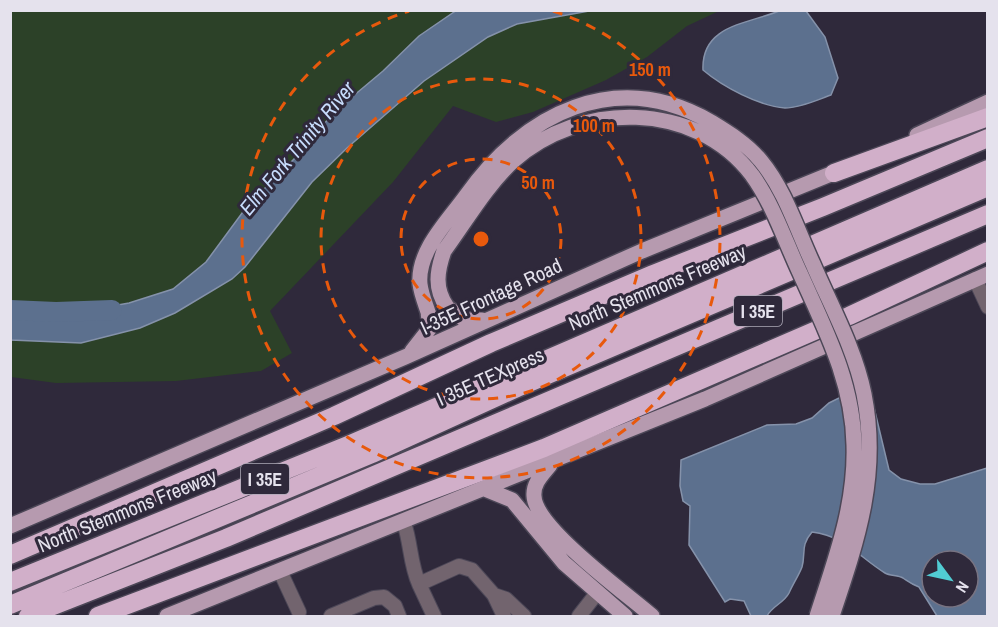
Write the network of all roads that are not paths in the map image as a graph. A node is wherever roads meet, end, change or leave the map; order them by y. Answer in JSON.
{"nodes":[{"id":1,"x":987,"y":102,"type":"edge"},
{"id":2,"x":987,"y":117,"type":"edge"},
{"id":3,"x":987,"y":138,"type":"edge"},
{"id":4,"x":987,"y":169,"type":"edge"},
{"id":5,"x":834,"y":173,"type":"junction"},
{"id":6,"x":987,"y":187,"type":"edge"},
{"id":7,"x":987,"y":214,"type":"edge"},
{"id":8,"x":987,"y":250,"type":"edge"},
{"id":9,"x":981,"y":277,"type":"edge"},
{"id":10,"x":987,"y":307,"type":"edge"},
{"id":11,"x":661,"y":317,"type":"junction"},
{"id":12,"x":485,"y":320,"type":"junction"},
{"id":13,"x":405,"y":357,"type":"junction"},
{"id":14,"x":517,"y":379,"type":"junction"},
{"id":15,"x":548,"y":455,"type":"junction"},
{"id":16,"x":485,"y":489,"type":"junction"},
{"id":17,"x":404,"y":523,"type":"junction"},
{"id":18,"x":10,"y":526,"type":"edge"},
{"id":19,"x":10,"y":555,"type":"edge"},
{"id":20,"x":280,"y":571,"type":"junction"},
{"id":21,"x":608,"y":580,"type":"junction"},
{"id":22,"x":10,"y":582,"type":"edge"},
{"id":23,"x":419,"y":584,"type":"junction"},
{"id":24,"x":597,"y":593,"type":"junction"},
{"id":25,"x":494,"y":595,"type":"junction"},
{"id":26,"x":10,"y":605,"type":"edge"},
{"id":27,"x":300,"y":615,"type":"edge"},
{"id":28,"x":28,"y":616,"type":"edge"},
{"id":29,"x":98,"y":616,"type":"edge"},
{"id":30,"x":166,"y":616,"type":"edge"},
{"id":31,"x":331,"y":616,"type":"edge"},
{"id":32,"x":399,"y":616,"type":"edge"},
{"id":33,"x":434,"y":616,"type":"edge"},
{"id":34,"x":504,"y":616,"type":"edge"},
{"id":35,"x":524,"y":616,"type":"edge"},
{"id":36,"x":579,"y":616,"type":"edge"},
{"id":37,"x":625,"y":616,"type":"edge"},
{"id":38,"x":652,"y":616,"type":"edge"},
{"id":39,"x":817,"y":616,"type":"edge"},
{"id":40,"x":832,"y":616,"type":"edge"}],
"edges":[{"from":1,"to":5,"type":"main road","name":"I-35E Frontage Road"},
{"from":2,"to":5,"type":"highway"},
{"from":3,"to":19,"type":"highway"},
{"from":4,"to":11,"type":"highway","name":"North Stemmons Freeway","number":"I 35E"},
{"from":5,"to":12,"type":"main road","name":"I-35E Frontage Road"},
{"from":6,"to":11,"type":"highway","name":"I 35E TEXpress"},
{"from":7,"to":28,"type":"highway","number":"I 35E"},
{"from":8,"to":15,"type":"highway"},
{"from":9,"to":10,"type":"lane"},
{"from":9,"to":15,"type":"main road"},
{"from":11,"to":14,"type":"highway","name":"I 35E TEXpress"},
{"from":12,"to":13,"type":"main road","name":"I-35E Frontage Road"},
{"from":12,"to":39,"type":"main road","bridge":true},
{"from":13,"to":18,"type":"main road","name":"I-35E Frontage Road"},
{"from":13,"to":40,"type":"main road","bridge":true},
{"from":14,"to":22,"type":"highway","name":"North Stemmons Freeway","number":"I 35E"},
{"from":14,"to":26,"type":"highway","name":"I 35E TEXpress"},
{"from":15,"to":16,"type":"main road"},
{"from":15,"to":21,"type":"main road"},
{"from":15,"to":29,"type":"highway"},
{"from":16,"to":17,"type":"main road"},
{"from":16,"to":24,"type":"main road"},
{"from":17,"to":20,"type":"main road"},
{"from":17,"to":23,"type":"lane"},
{"from":20,"to":27,"type":"lane"},
{"from":20,"to":30,"type":"main road"},
{"from":21,"to":24,"type":"main road"},
{"from":21,"to":38,"type":"main road"},
{"from":23,"to":25,"type":"lane"},
{"from":23,"to":33,"type":"lane"},
{"from":24,"to":36,"type":"lane"},
{"from":24,"to":37,"type":"main road"},
{"from":25,"to":34,"type":"lane"},
{"from":25,"to":35,"type":"lane"},
{"from":31,"to":32,"type":"lane"}]}
